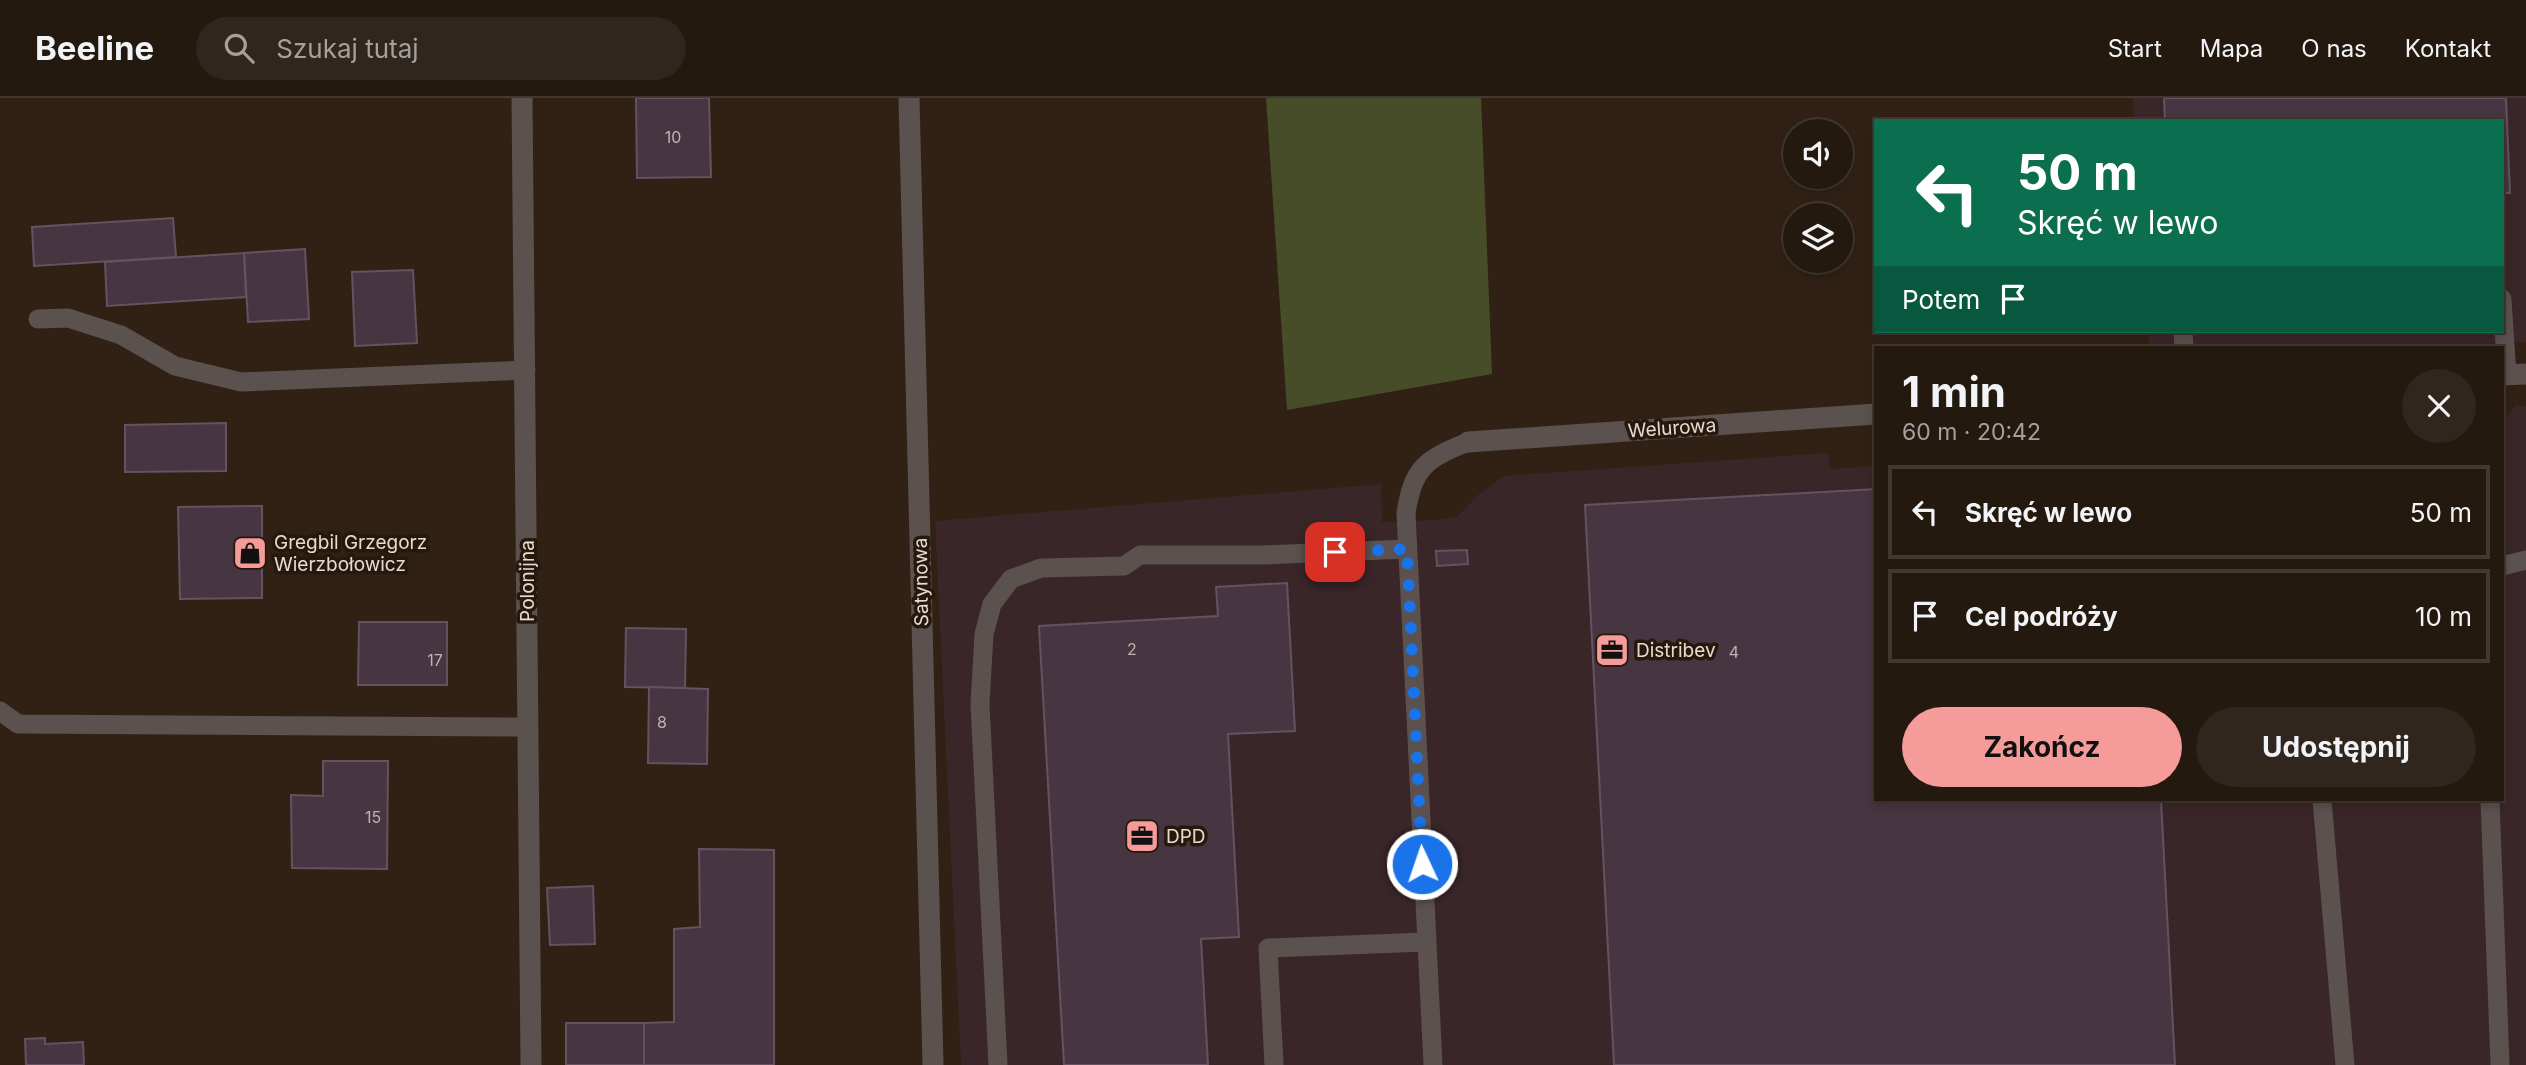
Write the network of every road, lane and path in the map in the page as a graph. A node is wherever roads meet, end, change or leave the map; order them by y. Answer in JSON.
{"nodes":[{"id":1,"x":522,"y":98,"type":"edge"},
{"id":2,"x":909,"y":98,"type":"edge"},
{"id":3,"x":2504,"y":314,"type":"edge"},
{"id":4,"x":38,"y":319,"type":"dead end"},
{"id":5,"x":526,"y":370,"type":"junction"},
{"id":6,"x":2512,"y":375,"type":"edge"},
{"id":7,"x":1874,"y":414,"type":"edge"},
{"id":8,"x":1468,"y":442,"type":"joint"},
{"id":9,"x":1407,"y":549,"type":"junction"},
{"id":10,"x":2526,"y":560,"type":"edge"},
{"id":11,"x":2504,"y":566,"type":"edge"},
{"id":12,"x":0,"y":711,"type":"edge"},
{"id":13,"x":528,"y":727,"type":"junction"},
{"id":14,"x":2322,"y":801,"type":"edge"},
{"id":15,"x":2490,"y":801,"type":"edge"},
{"id":16,"x":1425,"y":942,"type":"junction"},
{"id":17,"x":531,"y":1065,"type":"edge"},
{"id":18,"x":933,"y":1065,"type":"edge"},
{"id":19,"x":999,"y":1065,"type":"edge"},
{"id":20,"x":1274,"y":1065,"type":"edge"},
{"id":21,"x":1433,"y":1065,"type":"edge"},
{"id":22,"x":2345,"y":1065,"type":"edge"},
{"id":23,"x":2500,"y":1065,"type":"edge"}],
"edges":[{"from":1,"to":5,"type":"street","name":"Polonijna"},
{"from":2,"to":18,"type":"street","name":"Satynowa"},
{"from":3,"to":6,"type":"lane"},
{"from":4,"to":5,"type":"lane"},
{"from":5,"to":13,"type":"street","name":"Polonijna"},
{"from":7,"to":8,"type":"street","name":"Welurowa"},
{"from":8,"to":9,"type":"lane"},
{"from":9,"to":16,"type":"lane"},
{"from":9,"to":19,"type":"lane"},
{"from":10,"to":11,"type":"lane"},
{"from":12,"to":13,"type":"lane"},
{"from":13,"to":17,"type":"street","name":"Polonijna"},
{"from":14,"to":22,"type":"lane"},
{"from":15,"to":23,"type":"lane"},
{"from":16,"to":20,"type":"lane"},
{"from":16,"to":21,"type":"lane"}]}
